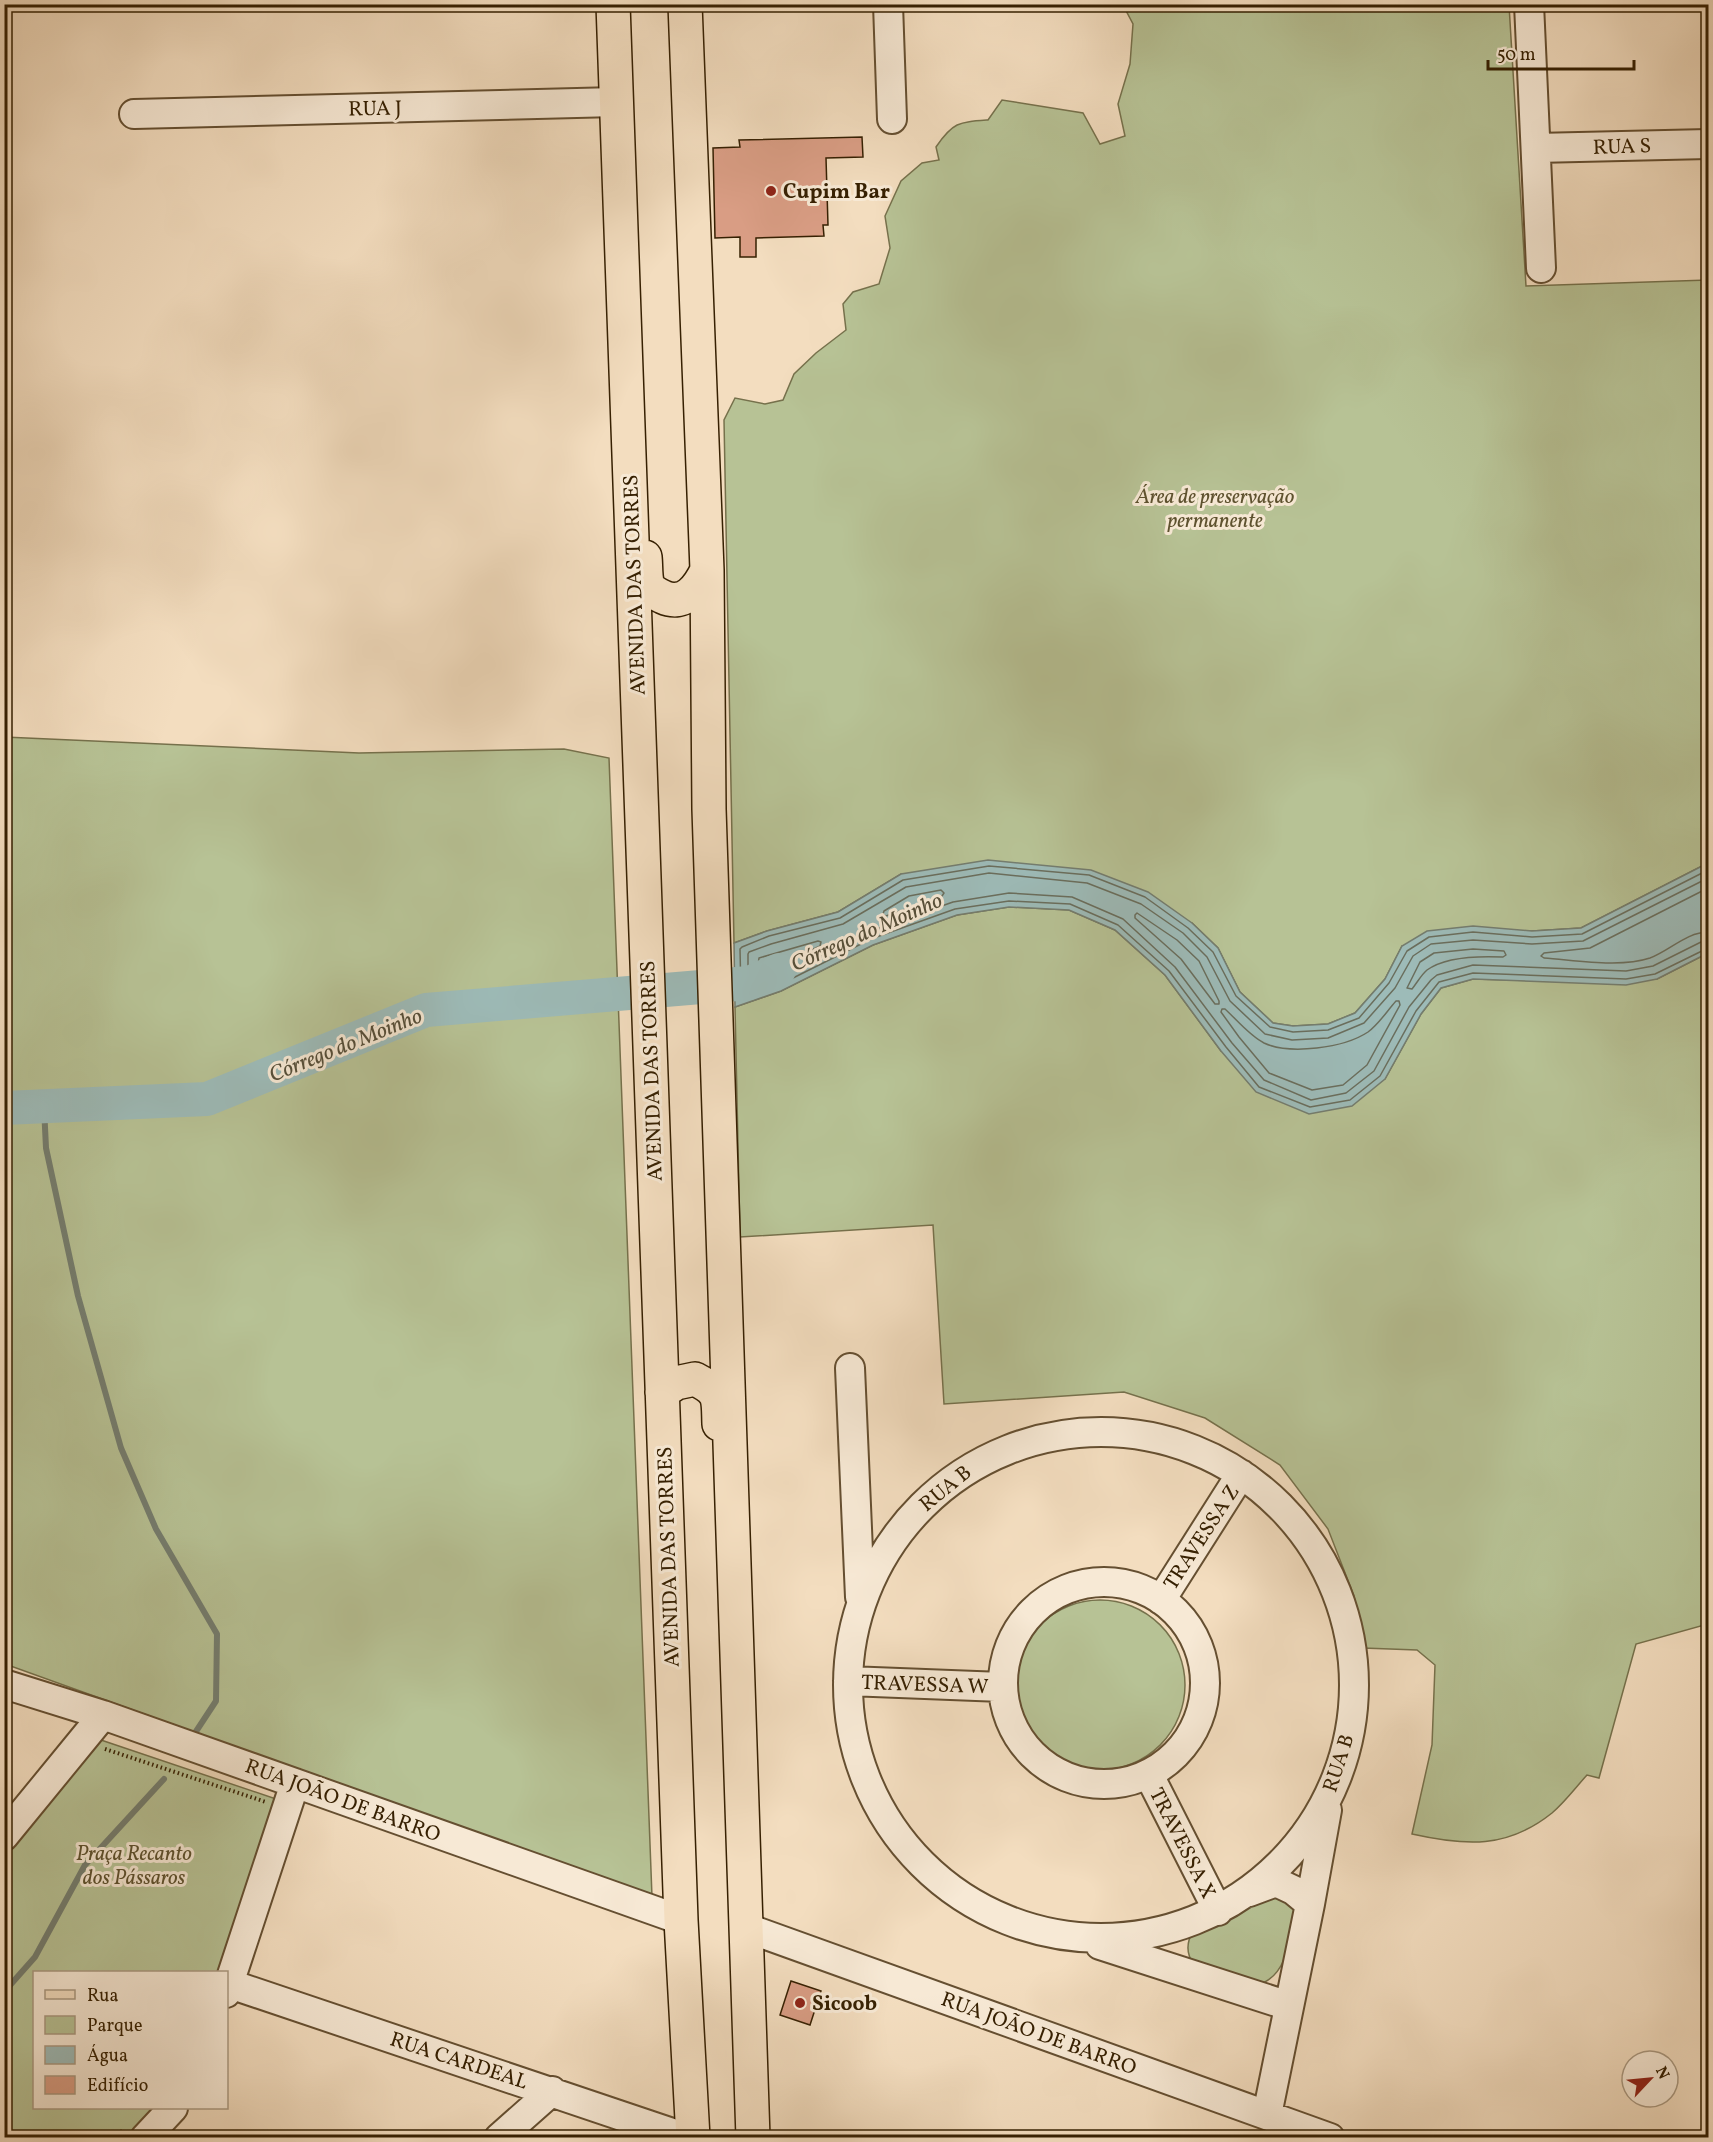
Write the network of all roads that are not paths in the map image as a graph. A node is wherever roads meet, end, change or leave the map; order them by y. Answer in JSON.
{"nodes":[{"id":1,"x":614,"y":4,"type":"edge"},
{"id":2,"x":685,"y":4,"type":"edge"},
{"id":3,"x":888,"y":4,"type":"edge"},
{"id":4,"x":1529,"y":4,"type":"edge"},
{"id":5,"x":615,"y":102,"type":"junction"},
{"id":6,"x":134,"y":114,"type":"dead end"},
{"id":7,"x":892,"y":119,"type":"dead end"},
{"id":8,"x":1708,"y":144,"type":"edge"},
{"id":9,"x":1536,"y":148,"type":"junction"},
{"id":10,"x":1541,"y":268,"type":"dead end"},
{"id":11,"x":627,"y":377,"type":"junction"},
{"id":12,"x":707,"y":570,"type":"junction"},
{"id":13,"x":850,"y":1368,"type":"dead end"},
{"id":14,"x":662,"y":1392,"type":"junction"},
{"id":15,"x":1241,"y":1474,"type":"junction"},
{"id":16,"x":1161,"y":1600,"type":"junction"},
{"id":17,"x":860,"y":1606,"type":"junction"},
{"id":18,"x":736,"y":1643,"type":"junction"},
{"id":19,"x":848,"y":1681,"type":"junction"},
{"id":20,"x":4,"y":1684,"type":"edge"},
{"id":21,"x":1002,"y":1687,"type":"junction"},
{"id":22,"x":103,"y":1715,"type":"junction"},
{"id":23,"x":1149,"y":1775,"type":"junction"},
{"id":24,"x":295,"y":1783,"type":"junction"},
{"id":25,"x":1330,"y":1794,"type":"junction"},
{"id":26,"x":4,"y":1836,"type":"edge"},
{"id":27,"x":1249,"y":1892,"type":"junction"},
{"id":28,"x":1310,"y":1904,"type":"junction"},
{"id":29,"x":1218,"y":1911,"type":"junction"},
{"id":30,"x":681,"y":1920,"type":"junction"},
{"id":31,"x":1191,"y":1923,"type":"junction"},
{"id":32,"x":747,"y":1928,"type":"junction"},
{"id":33,"x":1073,"y":1937,"type":"junction"},
{"id":34,"x":1180,"y":1970,"type":"junction"},
{"id":35,"x":228,"y":1989,"type":"edge"},
{"id":36,"x":1290,"y":2006,"type":"junction"},
{"id":37,"x":552,"y":2091,"type":"junction"},
{"id":38,"x":171,"y":2109,"type":"edge"},
{"id":39,"x":1267,"y":2115,"type":"junction"},
{"id":40,"x":145,"y":2138,"type":"edge"},
{"id":41,"x":499,"y":2138,"type":"edge"},
{"id":42,"x":687,"y":2138,"type":"edge"},
{"id":43,"x":693,"y":2138,"type":"edge"},
{"id":44,"x":753,"y":2138,"type":"edge"},
{"id":45,"x":1330,"y":2138,"type":"edge"}],
"edges":[{"from":1,"to":5,"type":"main road","name":"AVENIDA DAS TORRES"},
{"from":2,"to":12,"type":"main road"},
{"from":3,"to":7,"type":"street"},
{"from":4,"to":9,"type":"street"},
{"from":5,"to":6,"type":"street","name":"RUA J"},
{"from":5,"to":11,"type":"main road","name":"AVENIDA DAS TORRES"},
{"from":8,"to":9,"type":"street","name":"RUA S"},
{"from":9,"to":10,"type":"street"},
{"from":11,"to":12,"type":"main road"},
{"from":11,"to":14,"type":"main road","name":"AVENIDA DAS TORRES"},
{"from":12,"to":18,"type":"main road"},
{"from":13,"to":17,"type":"street","name":"RUA B"},
{"from":14,"to":18,"type":"main road"},
{"from":14,"to":30,"type":"main road","name":"AVENIDA DAS TORRES"},
{"from":15,"to":16,"type":"street","name":"TRAVESSA Z"},
{"from":15,"to":17,"type":"street","name":"RUA B"},
{"from":15,"to":25,"type":"street","name":"RUA B"},
{"from":16,"to":21,"type":"street"},
{"from":16,"to":23,"type":"street"},
{"from":17,"to":19,"type":"street","name":"RUA B"},
{"from":18,"to":32,"type":"main road"},
{"from":19,"to":21,"type":"street","name":"TRAVESSA W"},
{"from":19,"to":33,"type":"street","name":"RUA B"},
{"from":20,"to":22,"type":"street","name":"RUA JOÃO DE BARRO"},
{"from":21,"to":23,"type":"street"},
{"from":22,"to":24,"type":"street","name":"RUA JOÃO DE BARRO"},
{"from":22,"to":26,"type":"street"},
{"from":23,"to":29,"type":"street","name":"TRAVESSA X"},
{"from":24,"to":30,"type":"street","name":"RUA JOÃO DE BARRO"},
{"from":24,"to":35,"type":"street"},
{"from":25,"to":27,"type":"street","name":"RUA B"},
{"from":25,"to":28,"type":"street"},
{"from":27,"to":28,"type":"street"},
{"from":27,"to":29,"type":"street","name":"RUA B"},
{"from":28,"to":36,"type":"street"},
{"from":29,"to":31,"type":"street","name":"RUA B"},
{"from":30,"to":43,"type":"main road","name":"AVENIDA DAS TORRES"},
{"from":31,"to":33,"type":"street","name":"RUA B"},
{"from":31,"to":34,"type":"street"},
{"from":32,"to":39,"type":"street","name":"RUA JOÃO DE BARRO"},
{"from":32,"to":44,"type":"main road"},
{"from":33,"to":34,"type":"street"},
{"from":34,"to":36,"type":"street"},
{"from":35,"to":37,"type":"street","name":"RUA CARDEAL"},
{"from":36,"to":39,"type":"street"},
{"from":37,"to":41,"type":"street"},
{"from":37,"to":42,"type":"street","name":"RUA CARDEAL"},
{"from":38,"to":40,"type":"street"},
{"from":39,"to":45,"type":"street","name":"RUA JOÃO DE BARRO"}]}
